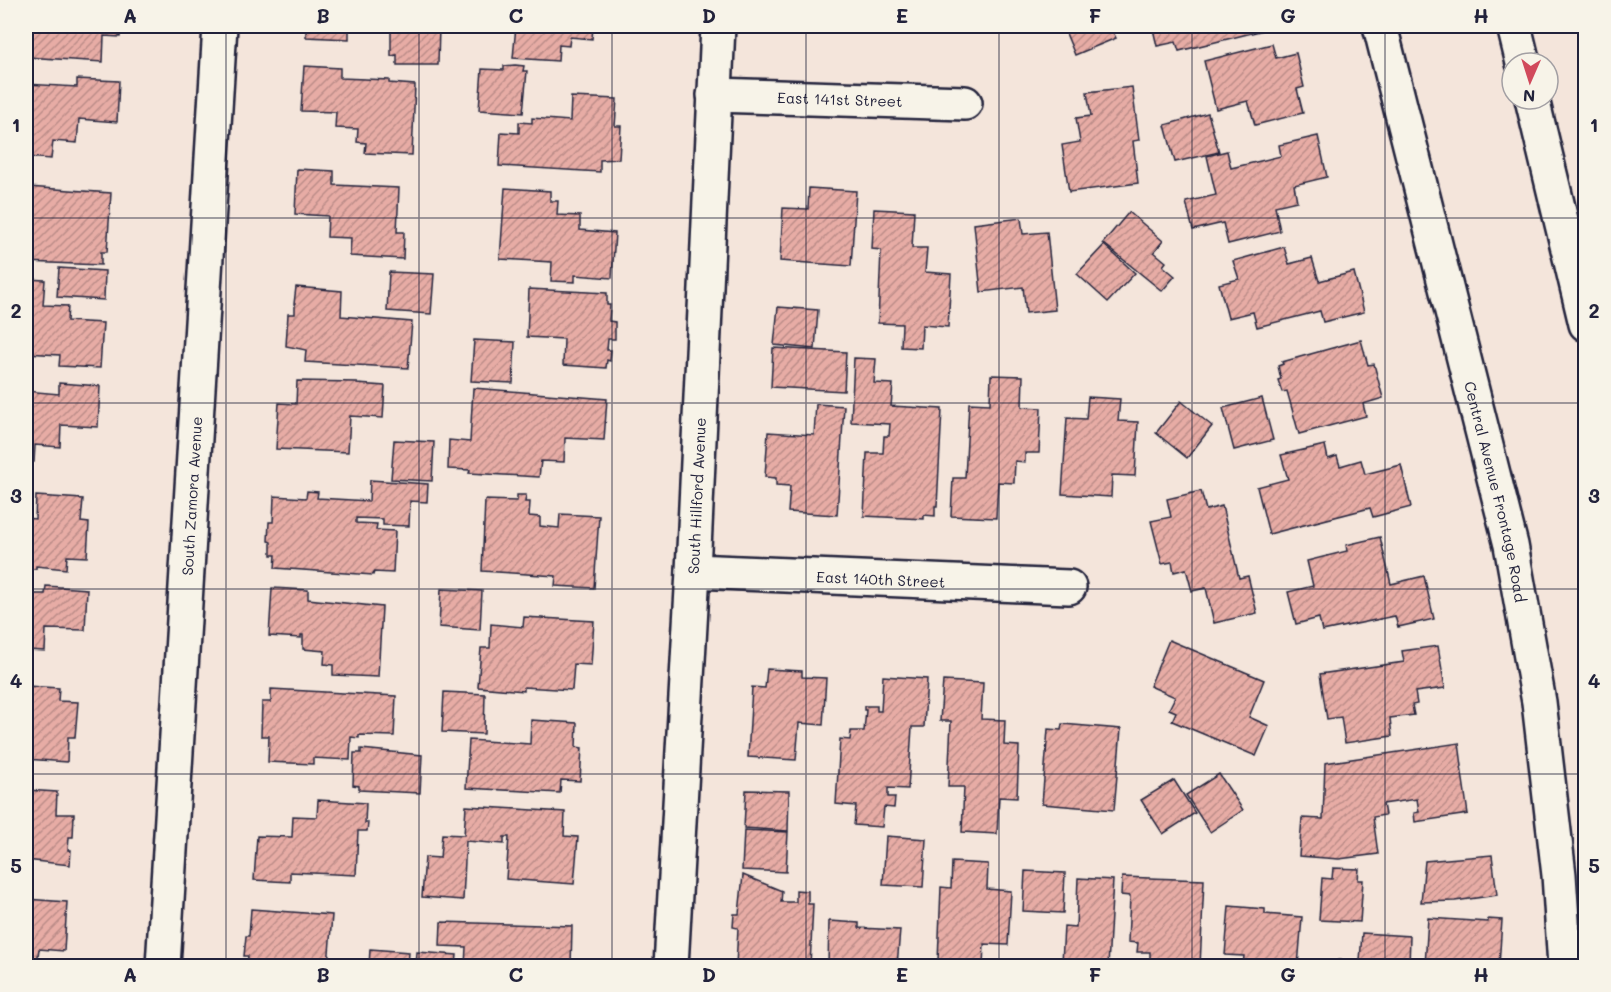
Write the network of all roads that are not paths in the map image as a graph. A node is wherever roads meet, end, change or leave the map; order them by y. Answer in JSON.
{"nodes":[{"id":1,"x":220,"y":26,"type":"edge"},
{"id":2,"x":718,"y":26,"type":"edge"},
{"id":3,"x":1380,"y":26,"type":"edge"},
{"id":4,"x":1514,"y":26,"type":"edge"},
{"id":5,"x":1520,"y":51,"type":"edge"},
{"id":6,"x":714,"y":95,"type":"junction"},
{"id":7,"x":965,"y":103,"type":"dead end"},
{"id":8,"x":1535,"y":111,"type":"edge"},
{"id":9,"x":1586,"y":324,"type":"edge"},
{"id":10,"x":693,"y":571,"type":"junction"},
{"id":11,"x":1069,"y":587,"type":"dead end"},
{"id":12,"x":164,"y":966,"type":"edge"},
{"id":13,"x":671,"y":966,"type":"edge"},
{"id":14,"x":1564,"y":966,"type":"edge"}],
"edges":[{"from":1,"to":12,"type":"street","name":"South Zamora Avenue"},
{"from":2,"to":6,"type":"street","name":"South Hillford Avenue"},
{"from":3,"to":14,"type":"street","name":"Central Avenue Frontage Road"},
{"from":4,"to":5,"type":"street"},
{"from":6,"to":7,"type":"street","name":"East 141st Street"},
{"from":6,"to":10,"type":"street","name":"South Hillford Avenue"},
{"from":8,"to":9,"type":"street"},
{"from":10,"to":11,"type":"street","name":"East 140th Street"},
{"from":10,"to":13,"type":"street","name":"South Hillford Avenue"}]}
